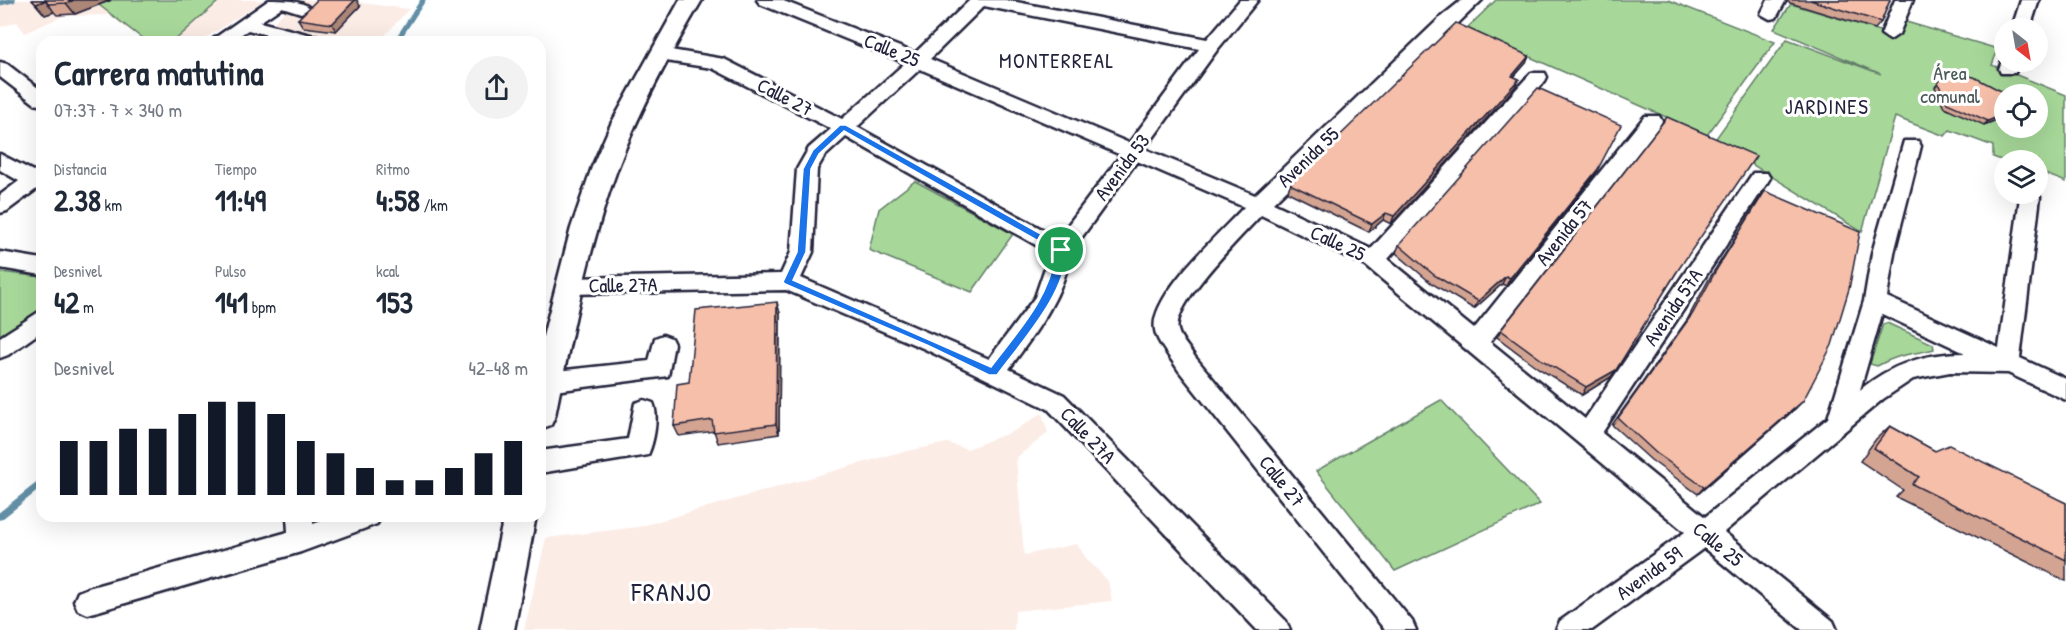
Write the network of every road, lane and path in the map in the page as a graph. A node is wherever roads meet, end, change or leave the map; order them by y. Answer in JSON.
{"nodes":[{"id":1,"x":281,"y":0,"type":"edge"},
{"id":2,"x":691,"y":0,"type":"edge"},
{"id":3,"x":766,"y":0,"type":"edge"},
{"id":4,"x":980,"y":0,"type":"edge"},
{"id":5,"x":1249,"y":0,"type":"edge"},
{"id":6,"x":1473,"y":0,"type":"edge"},
{"id":7,"x":1904,"y":0,"type":"edge"},
{"id":8,"x":2030,"y":0,"type":"edge"},
{"id":9,"x":301,"y":8,"type":"dead end"},
{"id":10,"x":2024,"y":18,"type":"edge"},
{"id":11,"x":245,"y":24,"type":"junction"},
{"id":12,"x":1890,"y":34,"type":"dead end"},
{"id":13,"x":227,"y":36,"type":"edge"},
{"id":14,"x":292,"y":36,"type":"edge"},
{"id":15,"x":1211,"y":46,"type":"junction"},
{"id":16,"x":659,"y":54,"type":"junction"},
{"id":17,"x":918,"y":61,"type":"junction"},
{"id":18,"x":0,"y":68,"type":"edge"},
{"id":19,"x":1539,"y":77,"type":"dead end"},
{"id":20,"x":36,"y":95,"type":"edge"},
{"id":21,"x":1652,"y":121,"type":"dead end"},
{"id":22,"x":843,"y":127,"type":"junction"},
{"id":23,"x":1911,"y":146,"type":"dead end"},
{"id":24,"x":1133,"y":152,"type":"junction"},
{"id":25,"x":0,"y":161,"type":"edge"},
{"id":26,"x":36,"y":177,"type":"edge"},
{"id":27,"x":1760,"y":178,"type":"dead end"},
{"id":28,"x":36,"y":179,"type":"edge"},
{"id":29,"x":2029,"y":204,"type":"edge"},
{"id":30,"x":1258,"y":205,"type":"junction"},
{"id":31,"x":0,"y":206,"type":"edge"},
{"id":32,"x":1061,"y":250,"type":"junction"},
{"id":33,"x":0,"y":260,"type":"edge"},
{"id":34,"x":1374,"y":260,"type":"junction"},
{"id":35,"x":36,"y":266,"type":"edge"},
{"id":36,"x":788,"y":282,"type":"junction"},
{"id":37,"x":568,"y":286,"type":"junction"},
{"id":38,"x":1875,"y":301,"type":"junction"},
{"id":39,"x":36,"y":323,"type":"edge"},
{"id":40,"x":1166,"y":330,"type":"joint"},
{"id":41,"x":1476,"y":343,"type":"junction"},
{"id":42,"x":663,"y":344,"type":"dead end"},
{"id":43,"x":0,"y":349,"type":"edge"},
{"id":44,"x":2008,"y":364,"type":"junction"},
{"id":45,"x":993,"y":372,"type":"junction"},
{"id":46,"x":547,"y":382,"type":"junction"},
{"id":47,"x":546,"y":387,"type":"edge"},
{"id":48,"x":2066,"y":390,"type":"edge"},
{"id":49,"x":644,"y":410,"type":"dead end"},
{"id":50,"x":1838,"y":424,"type":"junction"},
{"id":51,"x":1586,"y":437,"type":"junction"},
{"id":52,"x":546,"y":461,"type":"edge"},
{"id":53,"x":334,"y":522,"type":"edge"},
{"id":54,"x":519,"y":522,"type":"edge"},
{"id":55,"x":301,"y":528,"type":"edge"},
{"id":56,"x":1704,"y":533,"type":"junction"},
{"id":57,"x":88,"y":602,"type":"dead end"},
{"id":58,"x":497,"y":630,"type":"edge"},
{"id":59,"x":1276,"y":630,"type":"edge"},
{"id":60,"x":1402,"y":630,"type":"edge"},
{"id":61,"x":1570,"y":630,"type":"edge"},
{"id":62,"x":1823,"y":630,"type":"edge"}],
"edges":[{"from":1,"to":9,"type":"street"},
{"from":1,"to":11,"type":"street"},
{"from":2,"to":16,"type":"main road"},
{"from":3,"to":17,"type":"street","name":"Calle 25"},
{"from":4,"to":15,"type":"street"},
{"from":4,"to":17,"type":"street"},
{"from":5,"to":15,"type":"street","name":"Avenida 53"},
{"from":6,"to":30,"type":"street","name":"Avenida 55"},
{"from":7,"to":12,"type":"street"},
{"from":8,"to":10,"type":"street"},
{"from":11,"to":13,"type":"street"},
{"from":11,"to":14,"type":"street"},
{"from":15,"to":24,"type":"street","name":"Avenida 53"},
{"from":16,"to":22,"type":"street","name":"Calle 27"},
{"from":16,"to":37,"type":"main road"},
{"from":17,"to":22,"type":"street"},
{"from":17,"to":24,"type":"street","name":"Calle 25"},
{"from":18,"to":20,"type":"street"},
{"from":19,"to":34,"type":"street"},
{"from":21,"to":41,"type":"street","name":"Avenida 57"},
{"from":22,"to":32,"type":"street","name":"Calle 27"},
{"from":22,"to":36,"type":"street"},
{"from":23,"to":38,"type":"street"},
{"from":24,"to":30,"type":"street","name":"Calle 25"},
{"from":24,"to":32,"type":"street","name":"Avenida 53"},
{"from":25,"to":26,"type":"street"},
{"from":27,"to":51,"type":"street","name":"Avenida 57A"},
{"from":28,"to":31,"type":"street"},
{"from":29,"to":44,"type":"street"},
{"from":30,"to":34,"type":"street","name":"Calle 25"},
{"from":30,"to":40,"type":"street","name":"Avenida 55"},
{"from":32,"to":45,"type":"street","name":"Avenida 53"},
{"from":33,"to":35,"type":"street"},
{"from":34,"to":41,"type":"street","name":"Calle 25"},
{"from":36,"to":37,"type":"street","name":"Calle 27A"},
{"from":36,"to":45,"type":"street","name":"Calle 27A"},
{"from":37,"to":46,"type":"main road"},
{"from":38,"to":44,"type":"street"},
{"from":38,"to":50,"type":"street"},
{"from":39,"to":43,"type":"street"},
{"from":40,"to":60,"type":"street","name":"Calle 27"},
{"from":41,"to":51,"type":"street","name":"Calle 25"},
{"from":42,"to":46,"type":"street"},
{"from":44,"to":48,"type":"street"},
{"from":44,"to":50,"type":"street","name":"Avenida 59"},
{"from":45,"to":59,"type":"street","name":"Calle 27A"},
{"from":46,"to":47,"type":"main road"},
{"from":49,"to":52,"type":"street"},
{"from":50,"to":56,"type":"street","name":"Avenida 59"},
{"from":51,"to":56,"type":"street","name":"Calle 25"},
{"from":53,"to":55,"type":"street"},
{"from":54,"to":58,"type":"main road"},
{"from":55,"to":57,"type":"street"},
{"from":56,"to":61,"type":"street","name":"Avenida 59"},
{"from":56,"to":62,"type":"street","name":"Calle 25"}]}
